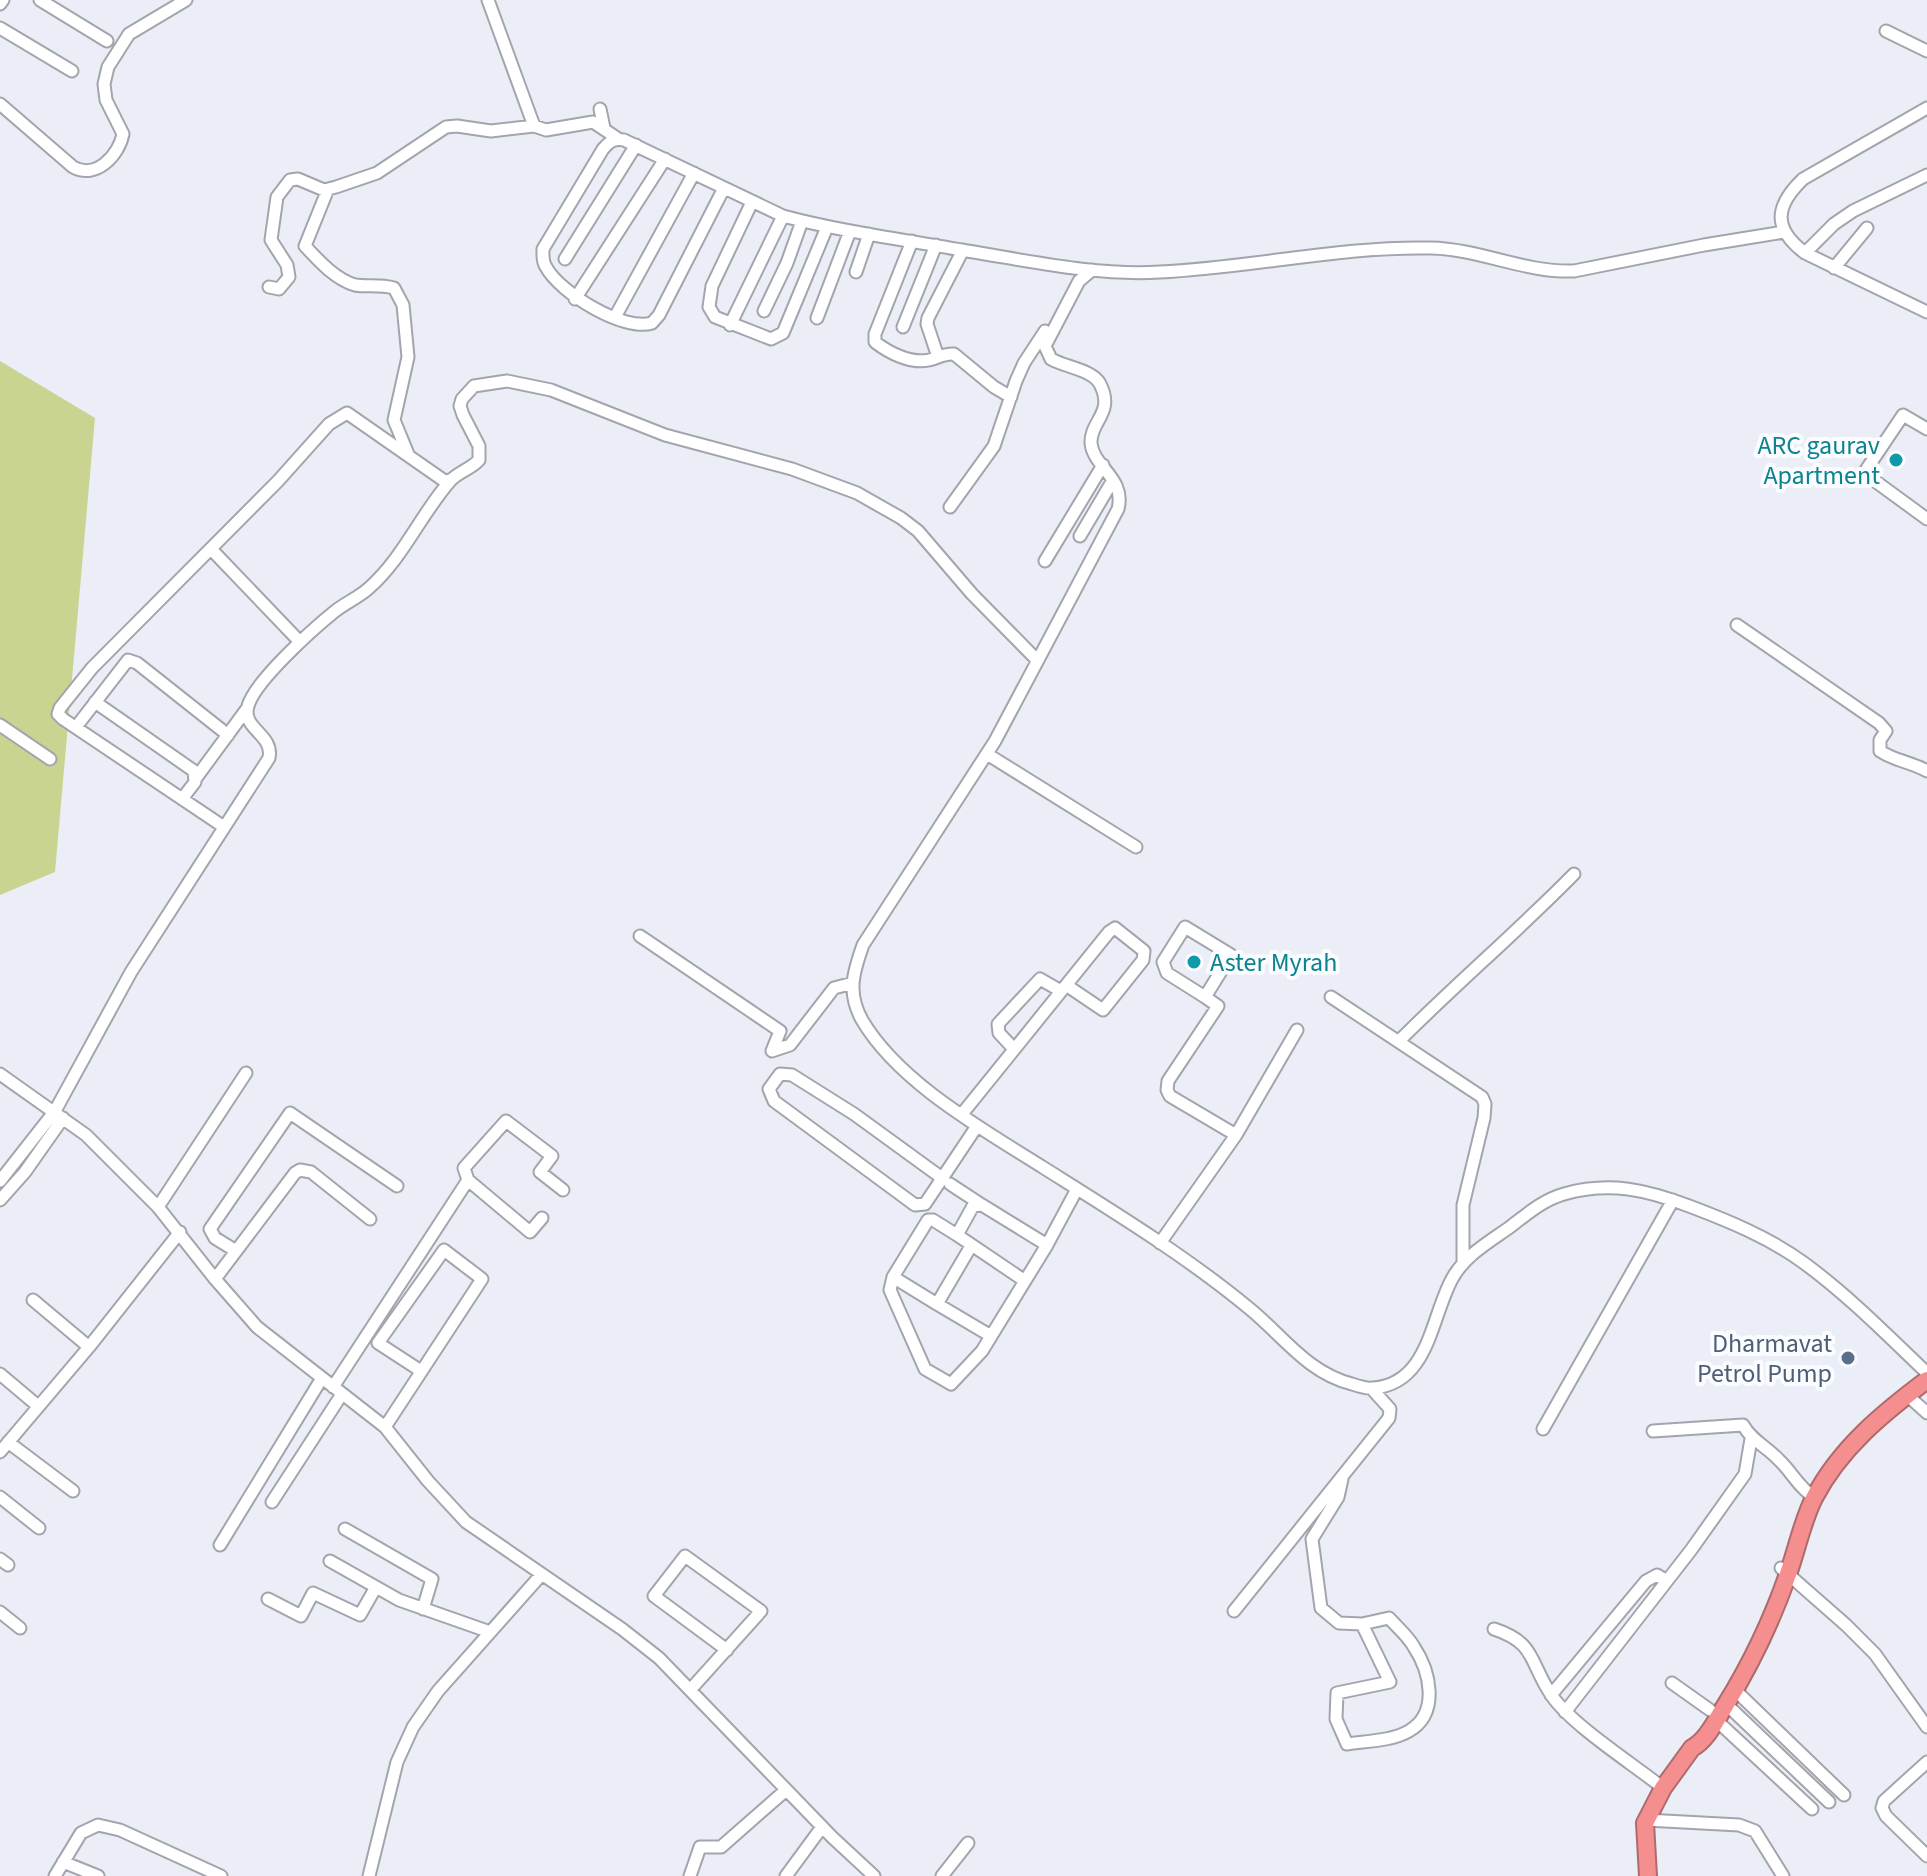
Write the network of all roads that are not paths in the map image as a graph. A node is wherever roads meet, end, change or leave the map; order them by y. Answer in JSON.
{"nodes":[{"id":1,"x":40,"y":0,"type":"edge"},
{"id":2,"x":186,"y":0,"type":"edge"},
{"id":3,"x":488,"y":0,"type":"edge"},
{"id":4,"x":0,"y":28,"type":"edge"},
{"id":5,"x":1886,"y":31,"type":"dead end"},
{"id":6,"x":107,"y":41,"type":"dead end"},
{"id":7,"x":1927,"y":51,"type":"edge"},
{"id":8,"x":72,"y":71,"type":"dead end"},
{"id":9,"x":0,"y":104,"type":"edge"},
{"id":10,"x":1927,"y":108,"type":"edge"},
{"id":11,"x":600,"y":109,"type":"dead end"},
{"id":12,"x":534,"y":126,"type":"junction"},
{"id":13,"x":604,"y":128,"type":"junction"},
{"id":14,"x":617,"y":138,"type":"junction"},
{"id":15,"x":636,"y":145,"type":"junction"},
{"id":16,"x":665,"y":159,"type":"junction"},
{"id":17,"x":694,"y":173,"type":"junction"},
{"id":18,"x":1927,"y":175,"type":"edge"},
{"id":19,"x":724,"y":188,"type":"junction"},
{"id":20,"x":328,"y":189,"type":"junction"},
{"id":21,"x":752,"y":202,"type":"junction"},
{"id":22,"x":783,"y":216,"type":"junction"},
{"id":23,"x":802,"y":221,"type":"junction"},
{"id":24,"x":827,"y":227,"type":"junction"},
{"id":25,"x":1867,"y":228,"type":"dead end"},
{"id":26,"x":850,"y":231,"type":"junction"},
{"id":27,"x":1784,"y":232,"type":"junction"},
{"id":28,"x":869,"y":234,"type":"junction"},
{"id":29,"x":912,"y":241,"type":"junction"},
{"id":30,"x":936,"y":245,"type":"junction"},
{"id":31,"x":963,"y":250,"type":"junction"},
{"id":32,"x":1805,"y":253,"type":"junction"},
{"id":33,"x":565,"y":259,"type":"dead end"},
{"id":34,"x":1834,"y":268,"type":"junction"},
{"id":35,"x":1087,"y":269,"type":"junction"},
{"id":36,"x":856,"y":272,"type":"dead end"},
{"id":37,"x":269,"y":287,"type":"dead end"},
{"id":38,"x":575,"y":299,"type":"junction"},
{"id":39,"x":764,"y":311,"type":"dead end"},
{"id":40,"x":1927,"y":312,"type":"edge"},
{"id":41,"x":615,"y":317,"type":"junction"},
{"id":42,"x":817,"y":318,"type":"dead end"},
{"id":43,"x":730,"y":325,"type":"junction"},
{"id":44,"x":903,"y":327,"type":"dead end"},
{"id":45,"x":1033,"y":350,"type":"junction"},
{"id":46,"x":1048,"y":356,"type":"junction"},
{"id":47,"x":938,"y":357,"type":"junction"},
{"id":48,"x":1011,"y":397,"type":"junction"},
{"id":49,"x":1927,"y":429,"type":"edge"},
{"id":50,"x":408,"y":455,"type":"junction"},
{"id":51,"x":1103,"y":465,"type":"junction"},
{"id":52,"x":452,"y":478,"type":"junction"},
{"id":53,"x":1113,"y":480,"type":"junction"},
{"id":54,"x":950,"y":507,"type":"dead end"},
{"id":55,"x":1927,"y":519,"type":"edge"},
{"id":56,"x":1080,"y":536,"type":"dead end"},
{"id":57,"x":211,"y":549,"type":"junction"},
{"id":58,"x":1045,"y":561,"type":"dead end"},
{"id":59,"x":1737,"y":625,"type":"dead end"},
{"id":60,"x":300,"y":642,"type":"junction"},
{"id":61,"x":1036,"y":659,"type":"junction"},
{"id":62,"x":95,"y":702,"type":"junction"},
{"id":63,"x":246,"y":710,"type":"junction"},
{"id":64,"x":0,"y":725,"type":"edge"},
{"id":65,"x":76,"y":727,"type":"junction"},
{"id":66,"x":228,"y":735,"type":"junction"},
{"id":67,"x":987,"y":754,"type":"junction"},
{"id":68,"x":50,"y":759,"type":"dead end"},
{"id":69,"x":1927,"y":771,"type":"edge"},
{"id":70,"x":196,"y":778,"type":"junction"},
{"id":71,"x":182,"y":799,"type":"junction"},
{"id":72,"x":224,"y":827,"type":"junction"},
{"id":73,"x":1136,"y":847,"type":"dead end"},
{"id":74,"x":1574,"y":874,"type":"dead end"},
{"id":75,"x":640,"y":936,"type":"dead end"},
{"id":76,"x":853,"y":983,"type":"junction"},
{"id":77,"x":1063,"y":988,"type":"junction"},
{"id":78,"x":1205,"y":997,"type":"junction"},
{"id":79,"x":1331,"y":997,"type":"dead end"},
{"id":80,"x":1297,"y":1030,"type":"dead end"},
{"id":81,"x":1399,"y":1041,"type":"junction"},
{"id":82,"x":1013,"y":1048,"type":"junction"},
{"id":83,"x":246,"y":1073,"type":"dead end"},
{"id":84,"x":0,"y":1074,"type":"edge"},
{"id":85,"x":59,"y":1114,"type":"junction"},
{"id":86,"x":962,"y":1114,"type":"junction"},
{"id":87,"x":977,"y":1126,"type":"junction"},
{"id":88,"x":1236,"y":1135,"type":"junction"},
{"id":89,"x":468,"y":1180,"type":"junction"},
{"id":90,"x":0,"y":1181,"type":"edge"},
{"id":91,"x":946,"y":1181,"type":"junction"},
{"id":92,"x":397,"y":1186,"type":"dead end"},
{"id":93,"x":1077,"y":1189,"type":"junction"},
{"id":94,"x":563,"y":1190,"type":"dead end"},
{"id":95,"x":0,"y":1200,"type":"edge"},
{"id":96,"x":1673,"y":1200,"type":"junction"},
{"id":97,"x":982,"y":1205,"type":"junction"},
{"id":98,"x":158,"y":1207,"type":"junction"},
{"id":99,"x":542,"y":1218,"type":"dead end"},
{"id":100,"x":370,"y":1219,"type":"dead end"},
{"id":101,"x":180,"y":1232,"type":"junction"},
{"id":102,"x":957,"y":1235,"type":"junction"},
{"id":103,"x":1160,"y":1243,"type":"junction"},
{"id":104,"x":1047,"y":1245,"type":"junction"},
{"id":105,"x":971,"y":1246,"type":"junction"},
{"id":106,"x":236,"y":1251,"type":"junction"},
{"id":107,"x":1463,"y":1264,"type":"junction"},
{"id":108,"x":893,"y":1277,"type":"junction"},
{"id":109,"x":215,"y":1279,"type":"junction"},
{"id":110,"x":1025,"y":1281,"type":"junction"},
{"id":111,"x":33,"y":1300,"type":"dead end"},
{"id":112,"x":937,"y":1304,"type":"junction"},
{"id":113,"x":991,"y":1336,"type":"junction"},
{"id":114,"x":89,"y":1347,"type":"junction"},
{"id":115,"x":421,"y":1371,"type":"junction"},
{"id":116,"x":0,"y":1374,"type":"edge"},
{"id":117,"x":1927,"y":1374,"type":"edge"},
{"id":118,"x":322,"y":1378,"type":"junction"},
{"id":119,"x":1372,"y":1389,"type":"junction"},
{"id":120,"x":337,"y":1390,"type":"junction"},
{"id":121,"x":1907,"y":1395,"type":"junction"},
{"id":122,"x":38,"y":1406,"type":"junction"},
{"id":123,"x":1927,"y":1413,"type":"edge"},
{"id":124,"x":385,"y":1427,"type":"junction"},
{"id":125,"x":1543,"y":1429,"type":"dead end"},
{"id":126,"x":1653,"y":1431,"type":"dead end"},
{"id":127,"x":1751,"y":1439,"type":"junction"},
{"id":128,"x":8,"y":1442,"type":"junction"},
{"id":129,"x":0,"y":1452,"type":"edge"},
{"id":130,"x":1835,"y":1457,"type":"junction"},
{"id":131,"x":1343,"y":1474,"type":"junction"},
{"id":132,"x":73,"y":1491,"type":"dead end"},
{"id":133,"x":1810,"y":1494,"type":"junction"},
{"id":134,"x":0,"y":1497,"type":"edge"},
{"id":135,"x":272,"y":1502,"type":"dead end"},
{"id":136,"x":39,"y":1528,"type":"dead end"},
{"id":137,"x":345,"y":1529,"type":"dead end"},
{"id":138,"x":220,"y":1545,"type":"dead end"},
{"id":139,"x":330,"y":1561,"type":"dead end"},
{"id":140,"x":1785,"y":1570,"type":"junction"},
{"id":141,"x":541,"y":1575,"type":"junction"},
{"id":142,"x":1667,"y":1581,"type":"junction"},
{"id":143,"x":376,"y":1587,"type":"junction"},
{"id":144,"x":268,"y":1599,"type":"dead end"},
{"id":145,"x":423,"y":1609,"type":"junction"},
{"id":146,"x":1234,"y":1611,"type":"dead end"},
{"id":147,"x":0,"y":1612,"type":"edge"},
{"id":148,"x":1362,"y":1624,"type":"junction"},
{"id":149,"x":20,"y":1628,"type":"dead end"},
{"id":150,"x":1494,"y":1629,"type":"dead end"},
{"id":151,"x":490,"y":1632,"type":"junction"},
{"id":152,"x":727,"y":1650,"type":"junction"},
{"id":153,"x":1672,"y":1683,"type":"dead end"},
{"id":154,"x":691,"y":1689,"type":"junction"},
{"id":155,"x":1551,"y":1695,"type":"junction"},
{"id":156,"x":1723,"y":1702,"type":"junction"},
{"id":157,"x":1565,"y":1712,"type":"junction"},
{"id":158,"x":1927,"y":1727,"type":"edge"},
{"id":159,"x":1927,"y":1762,"type":"edge"},
{"id":160,"x":1663,"y":1788,"type":"junction"},
{"id":161,"x":786,"y":1790,"type":"junction"},
{"id":162,"x":1844,"y":1795,"type":"dead end"},
{"id":163,"x":1829,"y":1802,"type":"dead end"},
{"id":164,"x":1812,"y":1809,"type":"dead end"},
{"id":165,"x":822,"y":1827,"type":"junction"},
{"id":166,"x":1645,"y":1833,"type":"junction"},
{"id":167,"x":968,"y":1843,"type":"dead end"},
{"id":168,"x":1927,"y":1856,"type":"edge"},
{"id":169,"x":63,"y":1862,"type":"junction"},
{"id":170,"x":55,"y":1876,"type":"edge"},
{"id":171,"x":98,"y":1876,"type":"edge"},
{"id":172,"x":221,"y":1876,"type":"edge"},
{"id":173,"x":369,"y":1876,"type":"edge"},
{"id":174,"x":690,"y":1876,"type":"edge"},
{"id":175,"x":786,"y":1876,"type":"edge"},
{"id":176,"x":874,"y":1876,"type":"edge"},
{"id":177,"x":942,"y":1876,"type":"edge"},
{"id":178,"x":1648,"y":1876,"type":"edge"},
{"id":179,"x":1783,"y":1876,"type":"edge"}],
"edges":[{"from":1,"to":6,"type":"street"},
{"from":2,"to":9,"type":"street"},
{"from":3,"to":12,"type":"street"},
{"from":4,"to":8,"type":"street"},
{"from":5,"to":7,"type":"street"},
{"from":10,"to":27,"type":"street"},
{"from":11,"to":13,"type":"street"},
{"from":12,"to":13,"type":"street"},
{"from":12,"to":20,"type":"street"},
{"from":13,"to":14,"type":"street"},
{"from":14,"to":15,"type":"street"},
{"from":14,"to":38,"type":"street"},
{"from":15,"to":16,"type":"street"},
{"from":15,"to":33,"type":"street"},
{"from":16,"to":17,"type":"street"},
{"from":16,"to":38,"type":"street"},
{"from":17,"to":19,"type":"street"},
{"from":17,"to":41,"type":"street"},
{"from":18,"to":32,"type":"street"},
{"from":19,"to":21,"type":"street"},
{"from":19,"to":41,"type":"street"},
{"from":20,"to":37,"type":"street"},
{"from":20,"to":50,"type":"street"},
{"from":21,"to":22,"type":"street"},
{"from":21,"to":43,"type":"street"},
{"from":22,"to":23,"type":"street"},
{"from":22,"to":43,"type":"street"},
{"from":23,"to":24,"type":"street"},
{"from":23,"to":39,"type":"street"},
{"from":24,"to":26,"type":"street"},
{"from":24,"to":43,"type":"street"},
{"from":25,"to":34,"type":"street"},
{"from":26,"to":28,"type":"street"},
{"from":26,"to":42,"type":"street"},
{"from":27,"to":32,"type":"street"},
{"from":27,"to":35,"type":"street"},
{"from":28,"to":29,"type":"street"},
{"from":28,"to":36,"type":"street"},
{"from":29,"to":30,"type":"street"},
{"from":29,"to":47,"type":"street"},
{"from":30,"to":31,"type":"street"},
{"from":30,"to":44,"type":"street"},
{"from":31,"to":35,"type":"street"},
{"from":31,"to":47,"type":"street"},
{"from":32,"to":34,"type":"street"},
{"from":34,"to":40,"type":"street"},
{"from":35,"to":45,"type":"street"},
{"from":35,"to":46,"type":"street"},
{"from":38,"to":41,"type":"street"},
{"from":45,"to":46,"type":"street"},
{"from":45,"to":48,"type":"street"},
{"from":46,"to":51,"type":"street"},
{"from":47,"to":48,"type":"street"},
{"from":48,"to":54,"type":"street"},
{"from":49,"to":55,"type":"street"},
{"from":50,"to":52,"type":"street"},
{"from":50,"to":57,"type":"street"},
{"from":51,"to":53,"type":"street"},
{"from":51,"to":58,"type":"street"},
{"from":52,"to":60,"type":"street"},
{"from":52,"to":61,"type":"street"},
{"from":53,"to":56,"type":"street"},
{"from":53,"to":61,"type":"street"},
{"from":57,"to":60,"type":"street"},
{"from":57,"to":65,"type":"street"},
{"from":59,"to":69,"type":"street"},
{"from":60,"to":63,"type":"street"},
{"from":61,"to":67,"type":"street"},
{"from":62,"to":65,"type":"street"},
{"from":62,"to":66,"type":"street"},
{"from":62,"to":70,"type":"street"},
{"from":63,"to":66,"type":"street"},
{"from":63,"to":72,"type":"street"},
{"from":64,"to":68,"type":"street"},
{"from":65,"to":71,"type":"street"},
{"from":66,"to":70,"type":"street"},
{"from":67,"to":73,"type":"street"},
{"from":67,"to":76,"type":"street"},
{"from":70,"to":71,"type":"street"},
{"from":71,"to":72,"type":"street"},
{"from":72,"to":85,"type":"street"},
{"from":74,"to":81,"type":"street"},
{"from":75,"to":76,"type":"street"},
{"from":76,"to":86,"type":"street"},
{"from":77,"to":77,"type":"street"},
{"from":77,"to":82,"type":"street"},
{"from":77,"to":82,"type":"street"},
{"from":78,"to":78,"type":"street"},
{"from":78,"to":88,"type":"street"},
{"from":79,"to":81,"type":"street"},
{"from":80,"to":88,"type":"street"},
{"from":81,"to":107,"type":"street"},
{"from":82,"to":86,"type":"street"},
{"from":83,"to":98,"type":"street"},
{"from":84,"to":85,"type":"street"},
{"from":85,"to":90,"type":"street"},
{"from":85,"to":95,"type":"street"},
{"from":85,"to":98,"type":"street"},
{"from":86,"to":87,"type":"street"},
{"from":87,"to":91,"type":"street"},
{"from":87,"to":93,"type":"street"},
{"from":88,"to":103,"type":"street"},
{"from":89,"to":94,"type":"street"},
{"from":89,"to":99,"type":"street"},
{"from":89,"to":120,"type":"street"},
{"from":91,"to":91,"type":"street"},
{"from":91,"to":97,"type":"street"},
{"from":92,"to":106,"type":"street"},
{"from":93,"to":103,"type":"street"},
{"from":93,"to":104,"type":"street"},
{"from":96,"to":107,"type":"street"},
{"from":96,"to":117,"type":"street"},
{"from":96,"to":125,"type":"street"},
{"from":97,"to":102,"type":"street"},
{"from":97,"to":104,"type":"street"},
{"from":98,"to":101,"type":"street"},
{"from":100,"to":106,"type":"street"},
{"from":101,"to":109,"type":"street"},
{"from":101,"to":114,"type":"street"},
{"from":102,"to":105,"type":"street"},
{"from":102,"to":108,"type":"street"},
{"from":103,"to":119,"type":"street"},
{"from":104,"to":110,"type":"street"},
{"from":105,"to":110,"type":"street"},
{"from":105,"to":112,"type":"street"},
{"from":106,"to":109,"type":"street"},
{"from":107,"to":119,"type":"street"},
{"from":108,"to":112,"type":"street"},
{"from":108,"to":113,"type":"street"},
{"from":109,"to":118,"type":"street"},
{"from":110,"to":113,"type":"street"},
{"from":111,"to":114,"type":"street"},
{"from":112,"to":113,"type":"street"},
{"from":114,"to":122,"type":"street"},
{"from":115,"to":115,"type":"street"},
{"from":115,"to":124,"type":"street"},
{"from":116,"to":122,"type":"street"},
{"from":117,"to":121,"type":"highway"},
{"from":117,"to":130,"type":"highway"},
{"from":118,"to":120,"type":"street"},
{"from":118,"to":138,"type":"street"},
{"from":119,"to":131,"type":"street"},
{"from":120,"to":124,"type":"street"},
{"from":120,"to":135,"type":"street"},
{"from":121,"to":123,"type":"street"},
{"from":121,"to":130,"type":"highway"},
{"from":122,"to":128,"type":"street"},
{"from":124,"to":141,"type":"street"},
{"from":126,"to":127,"type":"street"},
{"from":127,"to":133,"type":"street"},
{"from":127,"to":142,"type":"street"},
{"from":128,"to":129,"type":"street"},
{"from":128,"to":132,"type":"street"},
{"from":130,"to":133,"type":"highway"},
{"from":131,"to":146,"type":"street"},
{"from":131,"to":148,"type":"street"},
{"from":133,"to":140,"type":"highway"},
{"from":134,"to":136,"type":"street"},
{"from":137,"to":145,"type":"street"},
{"from":139,"to":143,"type":"street"},
{"from":140,"to":156,"type":"highway"},
{"from":140,"to":158,"type":"street"},
{"from":141,"to":151,"type":"street"},
{"from":141,"to":154,"type":"street"},
{"from":142,"to":155,"type":"street"},
{"from":142,"to":157,"type":"street"},
{"from":143,"to":144,"type":"street"},
{"from":143,"to":145,"type":"street"},
{"from":145,"to":151,"type":"street"},
{"from":147,"to":149,"type":"street"},
{"from":148,"to":148,"type":"street"},
{"from":150,"to":155,"type":"street"},
{"from":151,"to":173,"type":"street"},
{"from":152,"to":152,"type":"street"},
{"from":152,"to":154,"type":"street"},
{"from":153,"to":156,"type":"street"},
{"from":154,"to":161,"type":"street"},
{"from":155,"to":157,"type":"street"},
{"from":156,"to":160,"type":"highway"},
{"from":156,"to":162,"type":"street"},
{"from":156,"to":163,"type":"street"},
{"from":156,"to":164,"type":"street"},
{"from":157,"to":160,"type":"street"},
{"from":159,"to":168,"type":"street"},
{"from":160,"to":166,"type":"highway"},
{"from":161,"to":165,"type":"street"},
{"from":161,"to":174,"type":"street"},
{"from":165,"to":175,"type":"street"},
{"from":165,"to":176,"type":"street"},
{"from":166,"to":178,"type":"highway"},
{"from":166,"to":179,"type":"street"},
{"from":167,"to":177,"type":"street"},
{"from":169,"to":170,"type":"street"},
{"from":169,"to":171,"type":"street"},
{"from":169,"to":172,"type":"street"}]}
